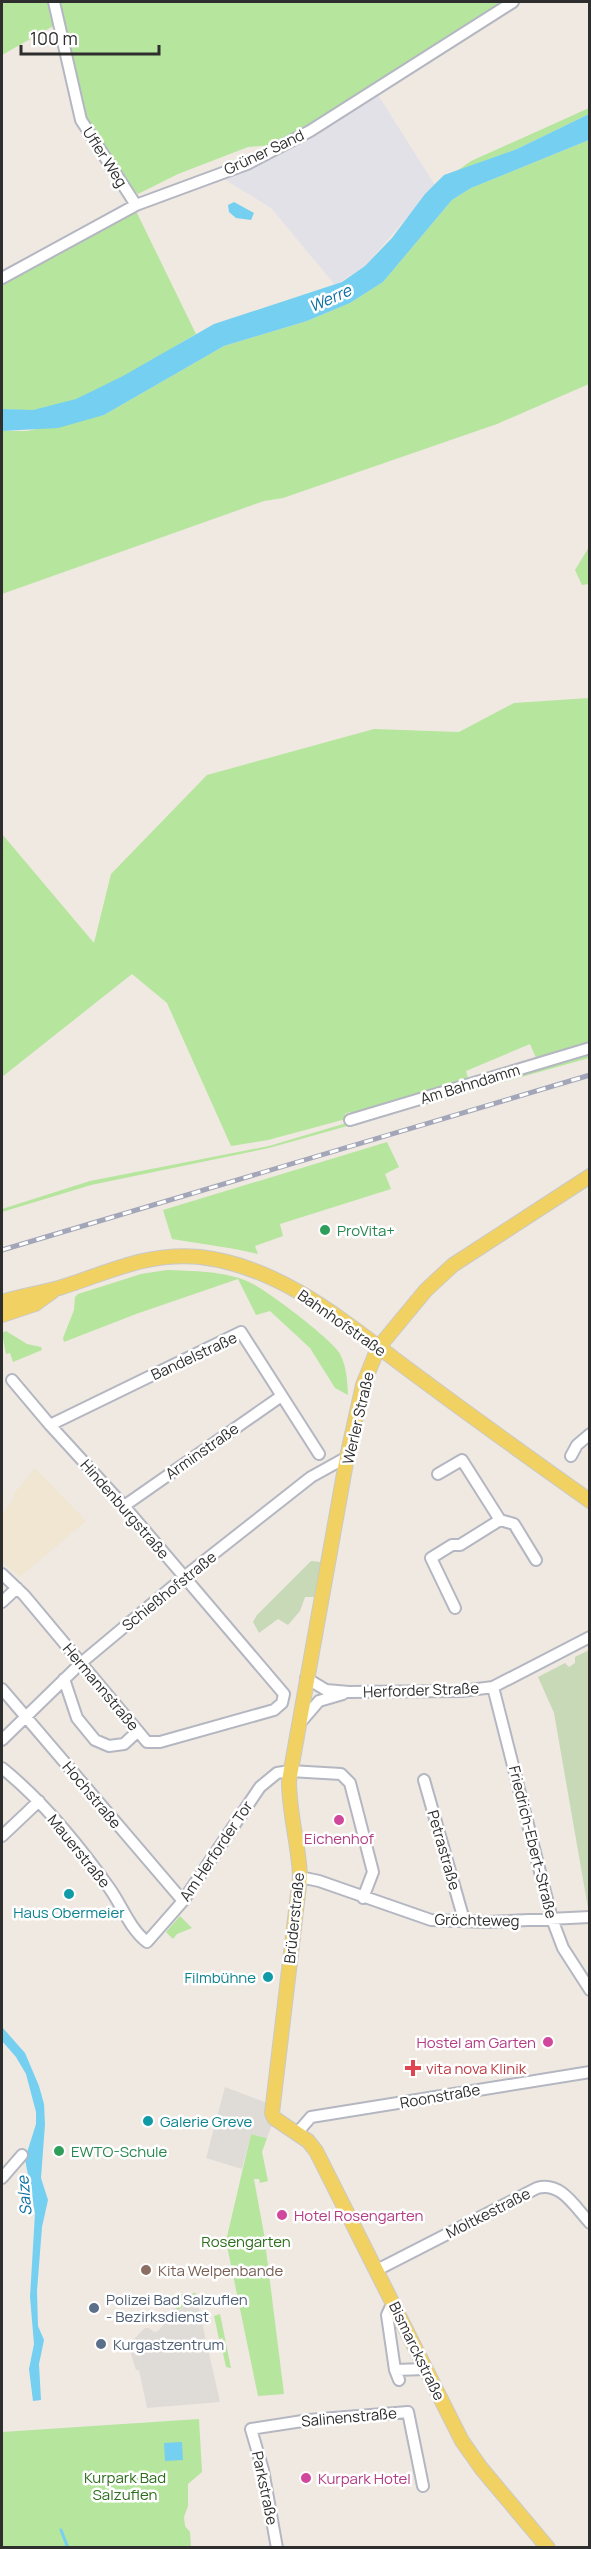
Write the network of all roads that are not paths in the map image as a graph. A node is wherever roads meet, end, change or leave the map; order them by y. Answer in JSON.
{"nodes":[{"id":1,"x":54,"y":2,"type":"edge"},
{"id":2,"x":513,"y":2,"type":"edge"},
{"id":3,"x":136,"y":205,"type":"junction"},
{"id":4,"x":2,"y":278,"type":"edge"},
{"id":5,"x":590,"y":1048,"type":"edge"},
{"id":6,"x":350,"y":1120,"type":"dead end"},
{"id":7,"x":590,"y":1176,"type":"edge"},
{"id":8,"x":58,"y":1288,"type":"junction"},
{"id":9,"x":2,"y":1302,"type":"edge"},
{"id":10,"x":2,"y":1316,"type":"edge"},
{"id":11,"x":378,"y":1348,"type":"junction"},
{"id":12,"x":12,"y":1380,"type":"dead end"},
{"id":13,"x":280,"y":1397,"type":"junction"},
{"id":14,"x":50,"y":1425,"type":"junction"},
{"id":15,"x":590,"y":1434,"type":"edge"},
{"id":16,"x":319,"y":1454,"type":"dead end"},
{"id":17,"x":570,"y":1456,"type":"dead end"},
{"id":18,"x":347,"y":1457,"type":"junction"},
{"id":19,"x":438,"y":1473,"type":"dead end"},
{"id":20,"x":590,"y":1501,"type":"edge"},
{"id":21,"x":124,"y":1506,"type":"junction"},
{"id":22,"x":500,"y":1520,"type":"junction"},
{"id":23,"x":536,"y":1560,"type":"dead end"},
{"id":24,"x":2,"y":1574,"type":"edge"},
{"id":25,"x":184,"y":1577,"type":"junction"},
{"id":26,"x":17,"y":1588,"type":"junction"},
{"id":27,"x":2,"y":1602,"type":"edge"},
{"id":28,"x":455,"y":1608,"type":"dead end"},
{"id":29,"x":590,"y":1637,"type":"edge"},
{"id":30,"x":81,"y":1663,"type":"junction"},
{"id":31,"x":306,"y":1678,"type":"junction"},
{"id":32,"x":64,"y":1679,"type":"junction"},
{"id":33,"x":493,"y":1687,"type":"junction"},
{"id":34,"x":2,"y":1689,"type":"edge"},
{"id":35,"x":349,"y":1692,"type":"junction"},
{"id":36,"x":284,"y":1694,"type":"joint"},
{"id":37,"x":24,"y":1716,"type":"junction"},
{"id":38,"x":298,"y":1724,"type":"junction"},
{"id":39,"x":138,"y":1731,"type":"junction"},
{"id":40,"x":2,"y":1740,"type":"edge"},
{"id":41,"x":2,"y":1768,"type":"edge"},
{"id":42,"x":290,"y":1771,"type":"junction"},
{"id":43,"x":424,"y":1780,"type":"dead end"},
{"id":44,"x":39,"y":1801,"type":"junction"},
{"id":45,"x":2,"y":1836,"type":"edge"},
{"id":46,"x":300,"y":1877,"type":"junction"},
{"id":47,"x":363,"y":1899,"type":"junction"},
{"id":48,"x":183,"y":1900,"type":"junction"},
{"id":49,"x":590,"y":1917,"type":"edge"},
{"id":50,"x":464,"y":1920,"type":"junction"},
{"id":51,"x":552,"y":1920,"type":"junction"},
{"id":52,"x":147,"y":1942,"type":"joint"},
{"id":53,"x":590,"y":1990,"type":"edge"},
{"id":54,"x":590,"y":2072,"type":"edge"},
{"id":55,"x":272,"y":2113,"type":"joint"},
{"id":56,"x":303,"y":2137,"type":"junction"},
{"id":57,"x":22,"y":2154,"type":"dead end"},
{"id":58,"x":2,"y":2178,"type":"edge"},
{"id":59,"x":590,"y":2223,"type":"edge"},
{"id":60,"x":377,"y":2270,"type":"junction"},
{"id":61,"x":393,"y":2302,"type":"junction"},
{"id":62,"x":426,"y":2369,"type":"junction"},
{"id":63,"x":251,"y":2429,"type":"joint"},
{"id":64,"x":423,"y":2486,"type":"dead end"},
{"id":65,"x":277,"y":2547,"type":"edge"},
{"id":66,"x":548,"y":2547,"type":"edge"}],
"edges":[{"from":1,"to":3,"type":"street","name":"Ufler Weg"},
{"from":2,"to":3,"type":"street","name":"Grüner Sand"},
{"from":3,"to":4,"type":"street","name":"Grüner Sand"},
{"from":5,"to":6,"type":"street","name":"Am Bahndamm"},
{"from":7,"to":11,"type":"main road","name":"Werler Straße"},
{"from":8,"to":9,"type":"main road","name":"Bahnhofstraße"},
{"from":8,"to":10,"type":"main road","name":"Bahnhofstraße"},
{"from":8,"to":11,"type":"main road","name":"Bahnhofstraße"},
{"from":11,"to":18,"type":"main road","name":"Werler Straße"},
{"from":11,"to":20,"type":"main road","name":"Bahnhofstraße"},
{"from":12,"to":14,"type":"street","name":"Hindenburgstraße"},
{"from":13,"to":14,"type":"street","name":"Bandelstraße"},
{"from":13,"to":16,"type":"street","name":"Bandelstraße"},
{"from":13,"to":21,"type":"street","name":"Arminstraße"},
{"from":14,"to":21,"type":"street","name":"Hindenburgstraße"},
{"from":15,"to":17,"type":"street"},
{"from":18,"to":25,"type":"street","name":"Schießhofstraße"},
{"from":18,"to":31,"type":"main road","name":"Werler Straße"},
{"from":19,"to":22,"type":"street"},
{"from":21,"to":25,"type":"street","name":"Hindenburgstraße"},
{"from":22,"to":23,"type":"street"},
{"from":22,"to":28,"type":"street"},
{"from":24,"to":26,"type":"street","name":"Hermannstraße"},
{"from":25,"to":30,"type":"street","name":"Schießhofstraße"},
{"from":25,"to":36,"type":"street","name":"Hindenburgstraße"},
{"from":26,"to":27,"type":"street"},
{"from":26,"to":30,"type":"street","name":"Hermannstraße"},
{"from":29,"to":33,"type":"street","name":"Herforder Straße"},
{"from":30,"to":32,"type":"street","name":"Schießhofstraße"},
{"from":30,"to":39,"type":"street","name":"Hermannstraße"},
{"from":31,"to":35,"type":"street","name":"Herforder Straße"},
{"from":31,"to":38,"type":"main road","name":"Werler Straße"},
{"from":32,"to":37,"type":"street","name":"Schießhofstraße"},
{"from":32,"to":39,"type":"street"},
{"from":33,"to":35,"type":"street","name":"Herforder Straße"},
{"from":33,"to":51,"type":"street","name":"Friedrich-Ebert-Straße"},
{"from":34,"to":37,"type":"street","name":"Hochstraße"},
{"from":35,"to":38,"type":"street","name":"Herforder Straße"},
{"from":36,"to":39,"type":"street","name":"Hermannstraße"},
{"from":37,"to":40,"type":"street","name":"Schießhofstraße"},
{"from":37,"to":48,"type":"street","name":"Hochstraße"},
{"from":38,"to":42,"type":"main road","name":"Brüderstraße"},
{"from":41,"to":44,"type":"street","name":"Mauerstraße"},
{"from":42,"to":46,"type":"main road","name":"Brüderstraße"},
{"from":42,"to":47,"type":"street"},
{"from":42,"to":48,"type":"street","name":"Am Herforder Tor"},
{"from":43,"to":50,"type":"street","name":"Petrastraße"},
{"from":44,"to":45,"type":"street"},
{"from":44,"to":52,"type":"street","name":"Mauerstraße"},
{"from":46,"to":47,"type":"street","name":"Gröchteweg"},
{"from":46,"to":55,"type":"main road","name":"Brüderstraße"},
{"from":47,"to":50,"type":"street","name":"Gröchteweg"},
{"from":48,"to":52,"type":"street","name":"Am Herforder Tor"},
{"from":49,"to":51,"type":"street","name":"Gröchteweg"},
{"from":50,"to":51,"type":"street","name":"Gröchteweg"},
{"from":51,"to":53,"type":"street","name":"Friedrich-Ebert-Straße"},
{"from":54,"to":56,"type":"street","name":"Roonstraße"},
{"from":55,"to":56,"type":"main road","name":"Bismarckstraße"},
{"from":56,"to":60,"type":"main road","name":"Bismarckstraße"},
{"from":57,"to":58,"type":"street"},
{"from":59,"to":60,"type":"street","name":"Moltkestraße"},
{"from":60,"to":61,"type":"main road","name":"Bismarckstraße"},
{"from":61,"to":62,"type":"main road","name":"Bismarckstraße"},
{"from":61,"to":62,"type":"street"},
{"from":62,"to":66,"type":"main road","name":"Bismarckstraße"},
{"from":63,"to":64,"type":"street","name":"Salinenstraße"},
{"from":63,"to":65,"type":"street","name":"Parkstraße"}]}
